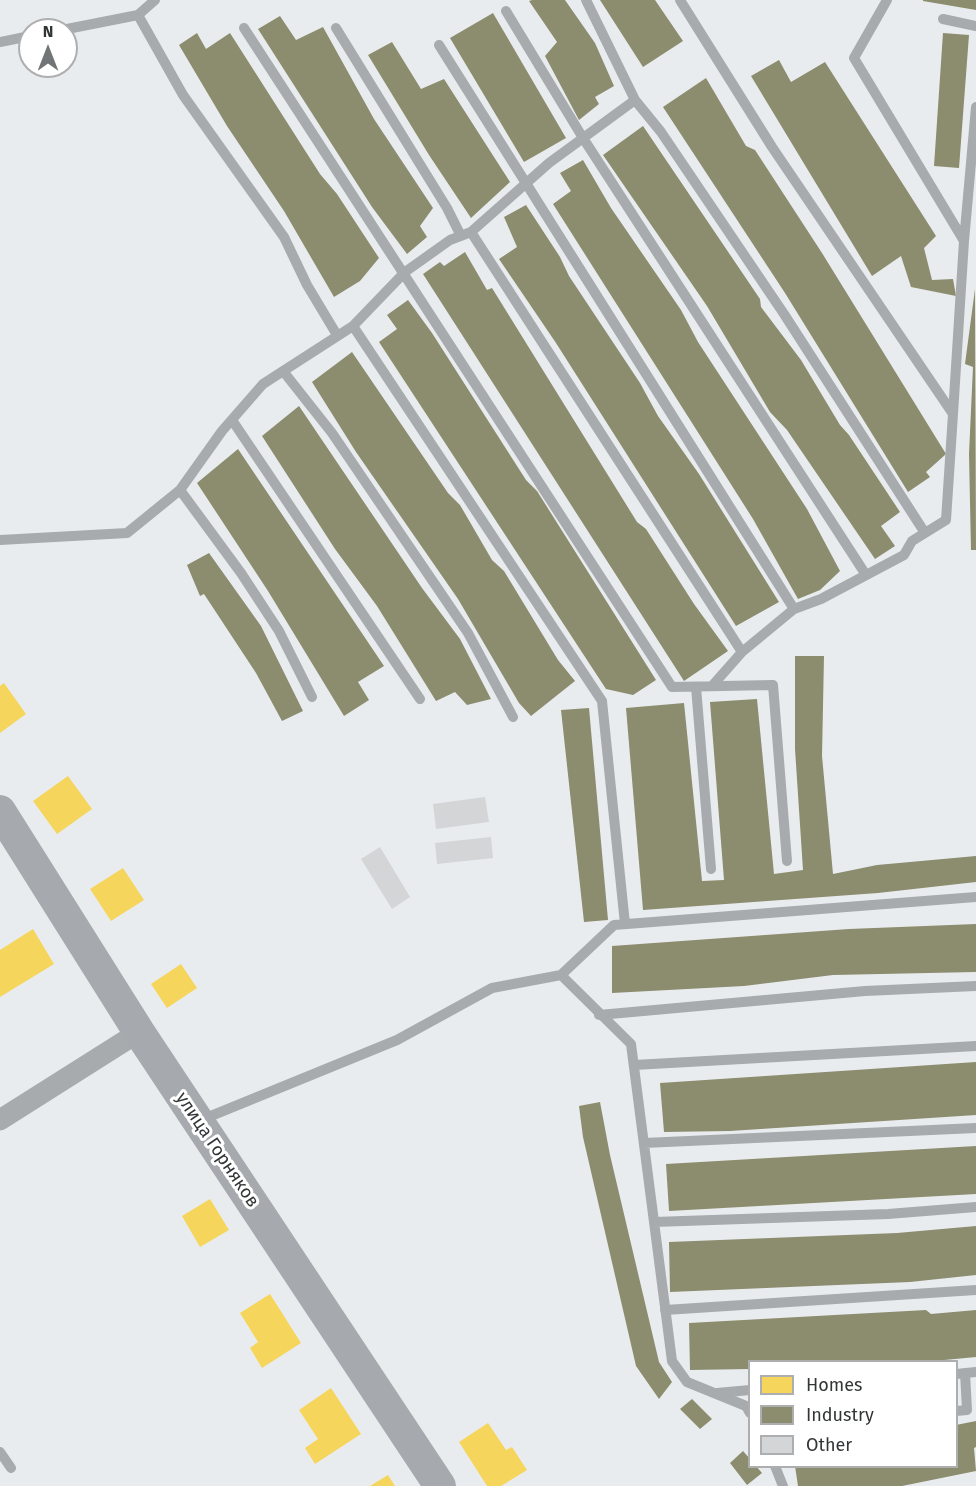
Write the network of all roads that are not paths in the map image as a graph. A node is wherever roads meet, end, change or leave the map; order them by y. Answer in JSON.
{"nodes":[{"id":1,"x":155,"y":0,"type":"edge"},
{"id":2,"x":586,"y":0,"type":"edge"},
{"id":3,"x":680,"y":0,"type":"edge"},
{"id":4,"x":887,"y":0,"type":"edge"},
{"id":5,"x":506,"y":11,"type":"dead end"},
{"id":6,"x":138,"y":15,"type":"junction"},
{"id":7,"x":943,"y":19,"type":"dead end"},
{"id":8,"x":976,"y":26,"type":"edge"},
{"id":9,"x":78,"y":27,"type":"edge"},
{"id":10,"x":244,"y":28,"type":"dead end"},
{"id":11,"x":336,"y":28,"type":"dead end"},
{"id":12,"x":18,"y":38,"type":"edge"},
{"id":13,"x":0,"y":42,"type":"edge"},
{"id":14,"x":440,"y":45,"type":"dead end"},
{"id":15,"x":635,"y":100,"type":"junction"},
{"id":16,"x":976,"y":106,"type":"edge"},
{"id":17,"x":583,"y":138,"type":"junction"},
{"id":18,"x":527,"y":182,"type":"junction"},
{"id":19,"x":466,"y":234,"type":"junction"},
{"id":20,"x":964,"y":241,"type":"junction"},
{"id":21,"x":405,"y":273,"type":"junction"},
{"id":22,"x":353,"y":326,"type":"junction"},
{"id":23,"x":337,"y":335,"type":"junction"},
{"id":24,"x":283,"y":371,"type":"junction"},
{"id":25,"x":953,"y":414,"type":"junction"},
{"id":26,"x":232,"y":420,"type":"junction"},
{"id":27,"x":180,"y":490,"type":"junction"},
{"id":28,"x":925,"y":533,"type":"junction"},
{"id":29,"x":0,"y":540,"type":"edge"},
{"id":30,"x":866,"y":575,"type":"junction"},
{"id":31,"x":794,"y":609,"type":"junction"},
{"id":32,"x":742,"y":652,"type":"junction"},
{"id":33,"x":712,"y":686,"type":"junction"},
{"id":34,"x":696,"y":687,"type":"junction"},
{"id":35,"x":312,"y":697,"type":"dead end"},
{"id":36,"x":420,"y":699,"type":"dead end"},
{"id":37,"x":513,"y":717,"type":"dead end"},
{"id":38,"x":0,"y":811,"type":"edge"},
{"id":39,"x":787,"y":861,"type":"dead end"},
{"id":40,"x":711,"y":869,"type":"dead end"},
{"id":41,"x":976,"y":897,"type":"edge"},
{"id":42,"x":625,"y":924,"type":"junction"},
{"id":43,"x":561,"y":975,"type":"junction"},
{"id":44,"x":976,"y":986,"type":"edge"},
{"id":45,"x":599,"y":1015,"type":"junction"},
{"id":46,"x":140,"y":1032,"type":"junction"},
{"id":47,"x":976,"y":1046,"type":"edge"},
{"id":48,"x":634,"y":1065,"type":"junction"},
{"id":49,"x":0,"y":1120,"type":"edge"},
{"id":50,"x":198,"y":1121,"type":"junction"},
{"id":51,"x":976,"y":1128,"type":"edge"},
{"id":52,"x":644,"y":1143,"type":"junction"},
{"id":53,"x":976,"y":1207,"type":"edge"},
{"id":54,"x":654,"y":1222,"type":"junction"},
{"id":55,"x":976,"y":1290,"type":"edge"},
{"id":56,"x":665,"y":1310,"type":"junction"},
{"id":57,"x":966,"y":1373,"type":"edge"},
{"id":58,"x":748,"y":1390,"type":"edge"},
{"id":59,"x":714,"y":1393,"type":"junction"},
{"id":60,"x":748,"y":1410,"type":"edge"},
{"id":61,"x":958,"y":1411,"type":"edge"},
{"id":62,"x":0,"y":1452,"type":"edge"},
{"id":63,"x":11,"y":1468,"type":"dead end"},
{"id":64,"x":775,"y":1468,"type":"edge"},
{"id":65,"x":440,"y":1486,"type":"edge"},
{"id":66,"x":783,"y":1486,"type":"edge"}],
"edges":[{"from":1,"to":6,"type":"lane"},
{"from":2,"to":15,"type":"lane"},
{"from":3,"to":25,"type":"lane"},
{"from":4,"to":20,"type":"lane"},
{"from":5,"to":17,"type":"lane"},
{"from":6,"to":9,"type":"lane"},
{"from":6,"to":23,"type":"lane"},
{"from":7,"to":8,"type":"lane"},
{"from":10,"to":21,"type":"lane"},
{"from":11,"to":19,"type":"lane"},
{"from":12,"to":13,"type":"lane"},
{"from":14,"to":18,"type":"lane"},
{"from":15,"to":17,"type":"lane"},
{"from":15,"to":28,"type":"lane"},
{"from":16,"to":20,"type":"lane"},
{"from":17,"to":18,"type":"lane"},
{"from":17,"to":30,"type":"lane"},
{"from":18,"to":19,"type":"lane"},
{"from":18,"to":31,"type":"lane"},
{"from":19,"to":21,"type":"lane"},
{"from":19,"to":32,"type":"lane"},
{"from":20,"to":25,"type":"lane"},
{"from":21,"to":22,"type":"lane"},
{"from":21,"to":34,"type":"lane"},
{"from":22,"to":23,"type":"lane"},
{"from":22,"to":42,"type":"lane"},
{"from":23,"to":24,"type":"lane"},
{"from":24,"to":26,"type":"lane"},
{"from":24,"to":37,"type":"lane"},
{"from":25,"to":28,"type":"lane"},
{"from":26,"to":27,"type":"lane"},
{"from":26,"to":36,"type":"lane"},
{"from":27,"to":29,"type":"lane"},
{"from":27,"to":35,"type":"lane"},
{"from":28,"to":30,"type":"lane"},
{"from":30,"to":31,"type":"lane"},
{"from":31,"to":32,"type":"lane"},
{"from":32,"to":33,"type":"lane"},
{"from":33,"to":34,"type":"lane"},
{"from":33,"to":39,"type":"lane"},
{"from":34,"to":40,"type":"lane"},
{"from":38,"to":46,"type":"street","name":"улица Горняков"},
{"from":41,"to":42,"type":"lane"},
{"from":42,"to":43,"type":"lane"},
{"from":43,"to":45,"type":"lane"},
{"from":43,"to":50,"type":"lane"},
{"from":44,"to":45,"type":"lane"},
{"from":45,"to":48,"type":"lane"},
{"from":46,"to":49,"type":"street"},
{"from":46,"to":50,"type":"street","name":"улица Горняков"},
{"from":47,"to":48,"type":"lane"},
{"from":48,"to":52,"type":"lane"},
{"from":50,"to":65,"type":"street","name":"улица Горняков"},
{"from":51,"to":52,"type":"lane"},
{"from":52,"to":54,"type":"lane"},
{"from":53,"to":54,"type":"lane"},
{"from":54,"to":56,"type":"lane"},
{"from":55,"to":56,"type":"lane"},
{"from":56,"to":59,"type":"lane"},
{"from":57,"to":61,"type":"lane"},
{"from":58,"to":59,"type":"lane"},
{"from":59,"to":60,"type":"lane"},
{"from":62,"to":63,"type":"lane"},
{"from":64,"to":66,"type":"lane"}]}
